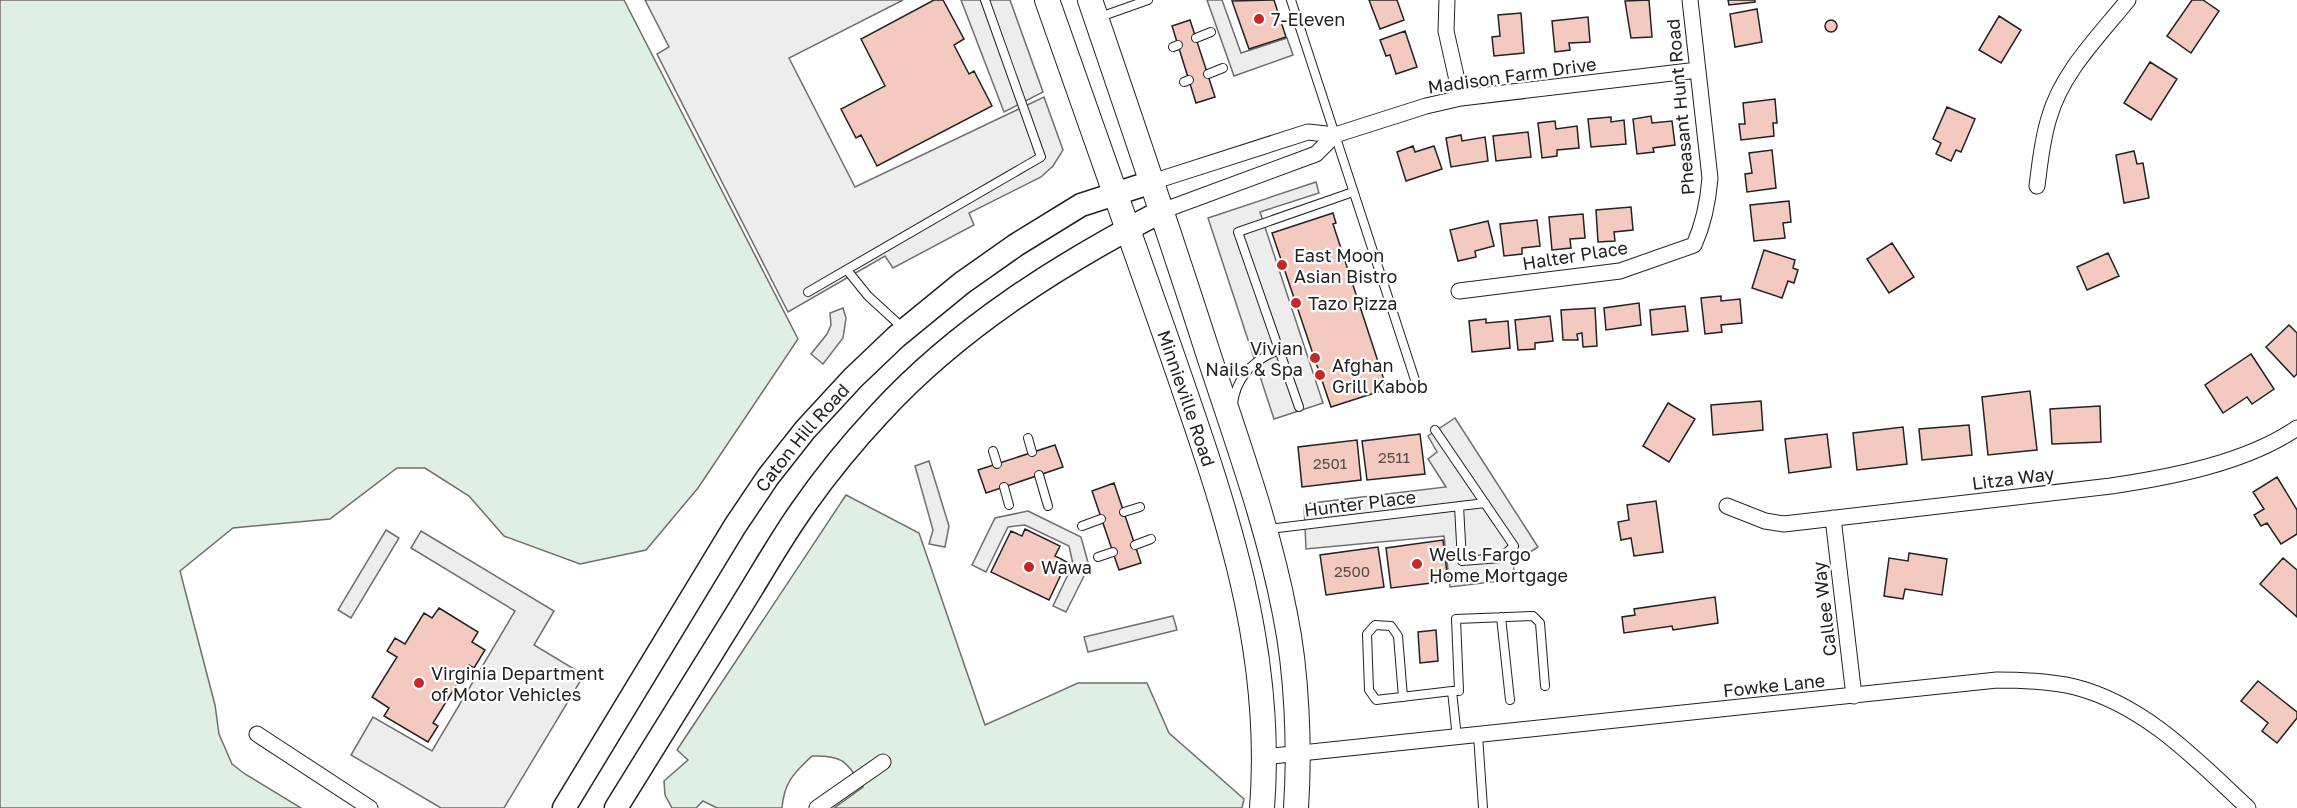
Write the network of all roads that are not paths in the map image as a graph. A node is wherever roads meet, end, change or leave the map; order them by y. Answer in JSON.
{"nodes":[{"id":1,"x":985,"y":0,"type":"edge"},
{"id":2,"x":1047,"y":0,"type":"edge"},
{"id":3,"x":1148,"y":0,"type":"edge"},
{"id":4,"x":1290,"y":0,"type":"edge"},
{"id":5,"x":1447,"y":0,"type":"edge"},
{"id":6,"x":1690,"y":0,"type":"edge"},
{"id":7,"x":2128,"y":0,"type":"edge"},
{"id":8,"x":1093,"y":9,"type":"edge"},
{"id":9,"x":1211,"y":32,"type":"dead end"},
{"id":10,"x":1196,"y":38,"type":"dead end"},
{"id":11,"x":1223,"y":68,"type":"dead end"},
{"id":12,"x":1698,"y":70,"type":"junction"},
{"id":13,"x":1208,"y":74,"type":"dead end"},
{"id":14,"x":1461,"y":98,"type":"junction"},
{"id":15,"x":1335,"y":135,"type":"junction"},
{"id":16,"x":1152,"y":183,"type":"junction"},
{"id":17,"x":2037,"y":186,"type":"dead end"},
{"id":18,"x":1353,"y":192,"type":"junction"},
{"id":19,"x":1117,"y":193,"type":"junction"},
{"id":20,"x":1162,"y":211,"type":"junction"},
{"id":21,"x":1129,"y":229,"type":"junction"},
{"id":22,"x":1694,"y":244,"type":"joint"},
{"id":23,"x":847,"y":270,"type":"junction"},
{"id":24,"x":1460,"y":291,"type":"dead end"},
{"id":25,"x":808,"y":292,"type":"dead end"},
{"id":26,"x":905,"y":330,"type":"junction"},
{"id":27,"x":1279,"y":350,"type":"junction"},
{"id":28,"x":1417,"y":386,"type":"dead end"},
{"id":29,"x":1299,"y":407,"type":"dead end"},
{"id":30,"x":1435,"y":430,"type":"dead end"},
{"id":31,"x":2296,"y":431,"type":"edge"},
{"id":32,"x":1236,"y":437,"type":"junction"},
{"id":33,"x":1028,"y":438,"type":"dead end"},
{"id":34,"x":993,"y":451,"type":"dead end"},
{"id":35,"x":1032,"y":452,"type":"dead end"},
{"id":36,"x":997,"y":464,"type":"dead end"},
{"id":37,"x":1039,"y":475,"type":"dead end"},
{"id":38,"x":1004,"y":487,"type":"dead end"},
{"id":39,"x":1485,"y":503,"type":"junction"},
{"id":40,"x":1009,"y":505,"type":"dead end"},
{"id":41,"x":1048,"y":506,"type":"dead end"},
{"id":42,"x":1459,"y":506,"type":"junction"},
{"id":43,"x":1727,"y":506,"type":"dead end"},
{"id":44,"x":1140,"y":507,"type":"dead end"},
{"id":45,"x":1124,"y":512,"type":"dead end"},
{"id":46,"x":1101,"y":519,"type":"dead end"},
{"id":47,"x":1833,"y":519,"type":"junction"},
{"id":48,"x":1082,"y":526,"type":"dead end"},
{"id":49,"x":1265,"y":529,"type":"junction"},
{"id":50,"x":1151,"y":539,"type":"dead end"},
{"id":51,"x":1135,"y":545,"type":"dead end"},
{"id":52,"x":1113,"y":552,"type":"dead end"},
{"id":53,"x":1098,"y":557,"type":"dead end"},
{"id":54,"x":1501,"y":617,"type":"junction"},
{"id":55,"x":1545,"y":686,"type":"dead end"},
{"id":56,"x":1452,"y":691,"type":"junction"},
{"id":57,"x":1854,"y":696,"type":"junction"},
{"id":58,"x":1403,"y":697,"type":"junction"},
{"id":59,"x":1510,"y":699,"type":"dead end"},
{"id":60,"x":257,"y":734,"type":"dead end"},
{"id":61,"x":1478,"y":735,"type":"junction"},
{"id":62,"x":1457,"y":738,"type":"junction"},
{"id":63,"x":1296,"y":754,"type":"junction"},
{"id":64,"x":1263,"y":757,"type":"junction"},
{"id":65,"x":883,"y":762,"type":"dead end"},
{"id":66,"x":370,"y":808,"type":"edge"},
{"id":67,"x":564,"y":808,"type":"edge"},
{"id":68,"x":616,"y":808,"type":"edge"},
{"id":69,"x":817,"y":808,"type":"edge"},
{"id":70,"x":1262,"y":808,"type":"edge"},
{"id":71,"x":1296,"y":808,"type":"edge"},
{"id":72,"x":1483,"y":808,"type":"edge"},
{"id":73,"x":2248,"y":808,"type":"edge"}],
"edges":[{"from":1,"to":23,"type":"lane"},
{"from":2,"to":19,"type":"main road","name":"Minnieville Road"},
{"from":3,"to":8,"type":"lane"},
{"from":4,"to":15,"type":"lane"},
{"from":5,"to":14,"type":"street"},
{"from":6,"to":12,"type":"street","name":"Pheasant Hunt Road"},
{"from":7,"to":17,"type":"street"},
{"from":8,"to":16,"type":"main road","name":"Minnieville Road"},
{"from":9,"to":10,"type":"lane"},
{"from":11,"to":13,"type":"lane"},
{"from":12,"to":14,"type":"street","name":"Madison Farm Drive"},
{"from":12,"to":22,"type":"street","name":"Pheasant Hunt Road"},
{"from":14,"to":15,"type":"street","name":"Madison Farm Drive"},
{"from":15,"to":16,"type":"street","name":"Madison Farm Drive"},
{"from":15,"to":18,"type":"lane"},
{"from":15,"to":20,"type":"street","name":"Madison Farm Drive"},
{"from":16,"to":19,"type":"main road","name":"Caton Hill Road"},
{"from":16,"to":20,"type":"main road","name":"Minnieville Road"},
{"from":18,"to":27,"type":"lane"},
{"from":18,"to":28,"type":"lane"},
{"from":19,"to":21,"type":"main road","name":"Minnieville Road"},
{"from":19,"to":26,"type":"main road","name":"Caton Hill Road"},
{"from":20,"to":21,"type":"main road"},
{"from":20,"to":32,"type":"main road","name":"Minnieville Road"},
{"from":21,"to":64,"type":"main road","name":"Minnieville Road"},
{"from":21,"to":68,"type":"main road"},
{"from":22,"to":24,"type":"street","name":"Halter Place"},
{"from":23,"to":25,"type":"lane"},
{"from":23,"to":26,"type":"lane"},
{"from":26,"to":67,"type":"main road","name":"Caton Hill Road"},
{"from":27,"to":29,"type":"lane"},
{"from":27,"to":32,"type":"lane"},
{"from":30,"to":39,"type":"lane"},
{"from":31,"to":47,"type":"street","name":"Litza Way"},
{"from":32,"to":49,"type":"main road","name":"Minnieville Road"},
{"from":33,"to":35,"type":"lane"},
{"from":34,"to":36,"type":"lane"},
{"from":37,"to":41,"type":"lane"},
{"from":38,"to":40,"type":"lane"},
{"from":39,"to":42,"type":"lane","name":"Hunter Place"},
{"from":39,"to":42,"type":"lane"},
{"from":42,"to":49,"type":"lane","name":"Hunter Place"},
{"from":43,"to":47,"type":"street","name":"Litza Way"},
{"from":44,"to":45,"type":"lane"},
{"from":46,"to":48,"type":"lane"},
{"from":47,"to":57,"type":"street","name":"Callee Way"},
{"from":49,"to":63,"type":"main road","name":"Minnieville Road"},
{"from":50,"to":51,"type":"lane"},
{"from":52,"to":53,"type":"lane"},
{"from":54,"to":55,"type":"lane"},
{"from":54,"to":56,"type":"lane"},
{"from":54,"to":59,"type":"lane"},
{"from":56,"to":58,"type":"lane"},
{"from":56,"to":62,"type":"lane"},
{"from":57,"to":61,"type":"street","name":"Fowke Lane"},
{"from":57,"to":73,"type":"street","name":"Fowke Lane"},
{"from":58,"to":58,"type":"lane"},
{"from":60,"to":66,"type":"street"},
{"from":61,"to":62,"type":"street","name":"Fowke Lane"},
{"from":61,"to":72,"type":"lane"},
{"from":62,"to":63,"type":"street","name":"Fowke Lane"},
{"from":63,"to":64,"type":"street","name":"Fowke Lane"},
{"from":63,"to":71,"type":"main road","name":"Minnieville Road"},
{"from":64,"to":70,"type":"main road","name":"Minnieville Road"},
{"from":65,"to":69,"type":"street"}]}
